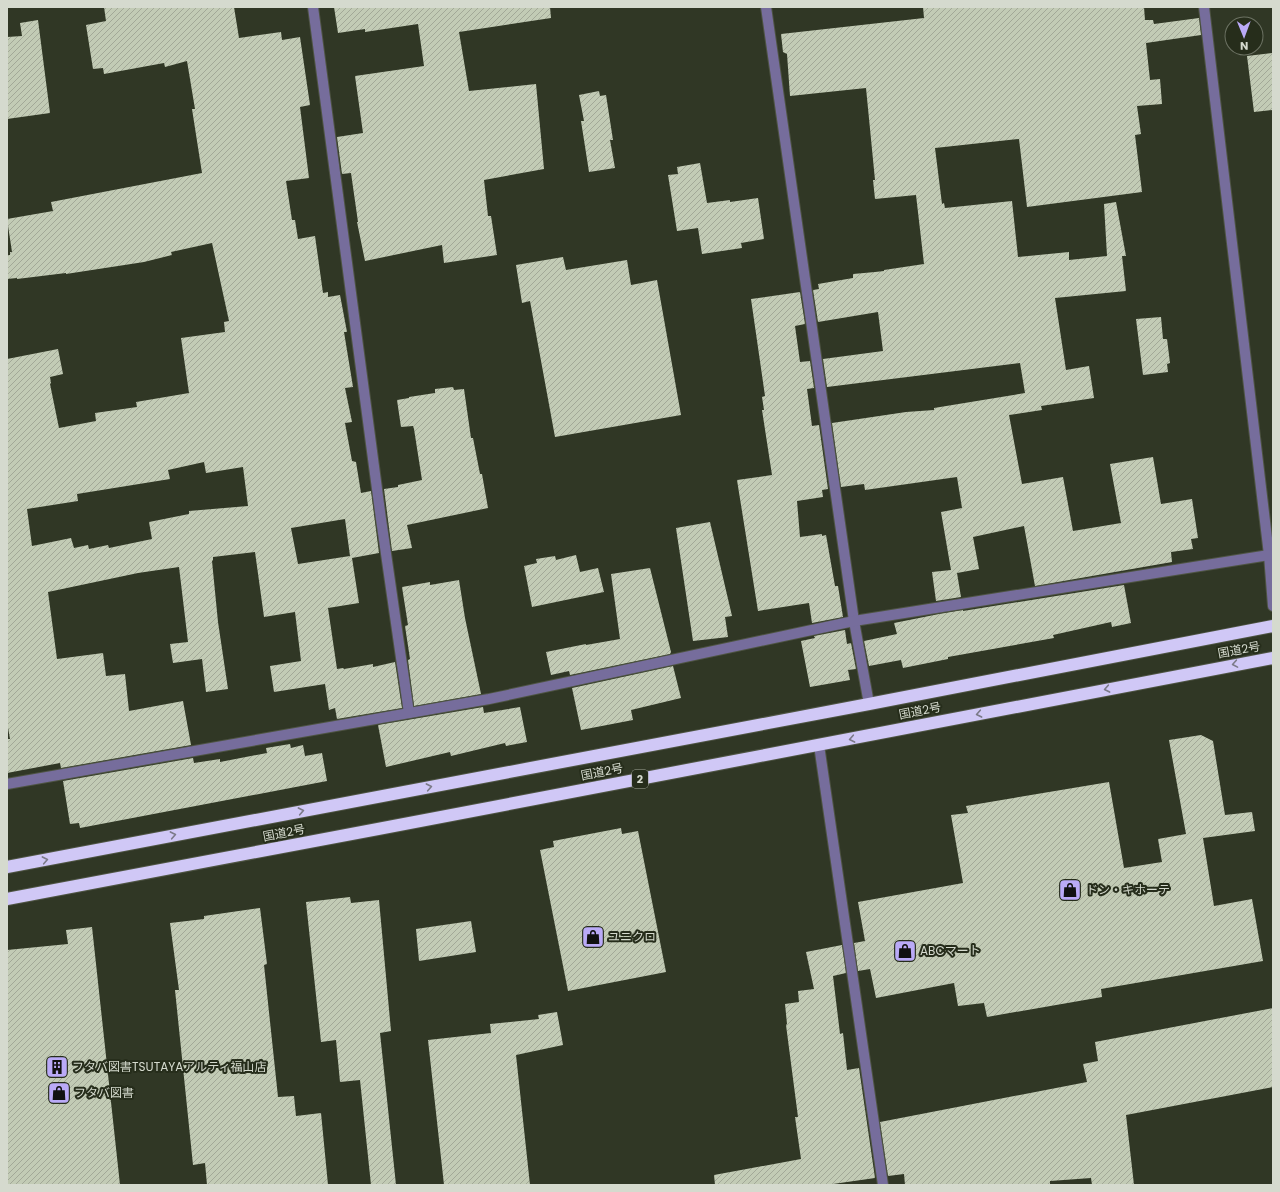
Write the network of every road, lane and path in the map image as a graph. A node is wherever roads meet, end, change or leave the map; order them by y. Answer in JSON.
{"nodes":[{"id":1,"x":313,"y":7,"type":"edge"},
{"id":2,"x":766,"y":7,"type":"edge"},
{"id":3,"x":1204,"y":7,"type":"edge"},
{"id":4,"x":1269,"y":555,"type":"junction"},
{"id":5,"x":1273,"y":606,"type":"edge"},
{"id":6,"x":854,"y":621,"type":"junction"},
{"id":7,"x":1273,"y":626,"type":"edge"},
{"id":8,"x":1273,"y":658,"type":"edge"},
{"id":9,"x":869,"y":704,"type":"junction"},
{"id":10,"x":409,"y":713,"type":"junction"},
{"id":11,"x":819,"y":745,"type":"junction"},
{"id":12,"x":7,"y":784,"type":"edge"},
{"id":13,"x":7,"y":867,"type":"edge"},
{"id":14,"x":7,"y":899,"type":"edge"},
{"id":15,"x":883,"y":1185,"type":"edge"}],
"edges":[{"from":1,"to":10,"type":"street"},
{"from":2,"to":6,"type":"street"},
{"from":3,"to":4,"type":"street"},
{"from":4,"to":5,"type":"street"},
{"from":4,"to":6,"type":"street"},
{"from":6,"to":9,"type":"street"},
{"from":6,"to":10,"type":"street"},
{"from":7,"to":9,"type":"highway","name":"国道2号"},
{"from":8,"to":11,"type":"highway","name":"国道2号","number":"2","one_way":true},
{"from":13,"to":9,"type":"highway","name":"国道2号","one_way":true},
{"from":10,"to":12,"type":"street"},
{"from":11,"to":14,"type":"highway","name":"国道2号","number":"2"},
{"from":11,"to":15,"type":"street"}]}
